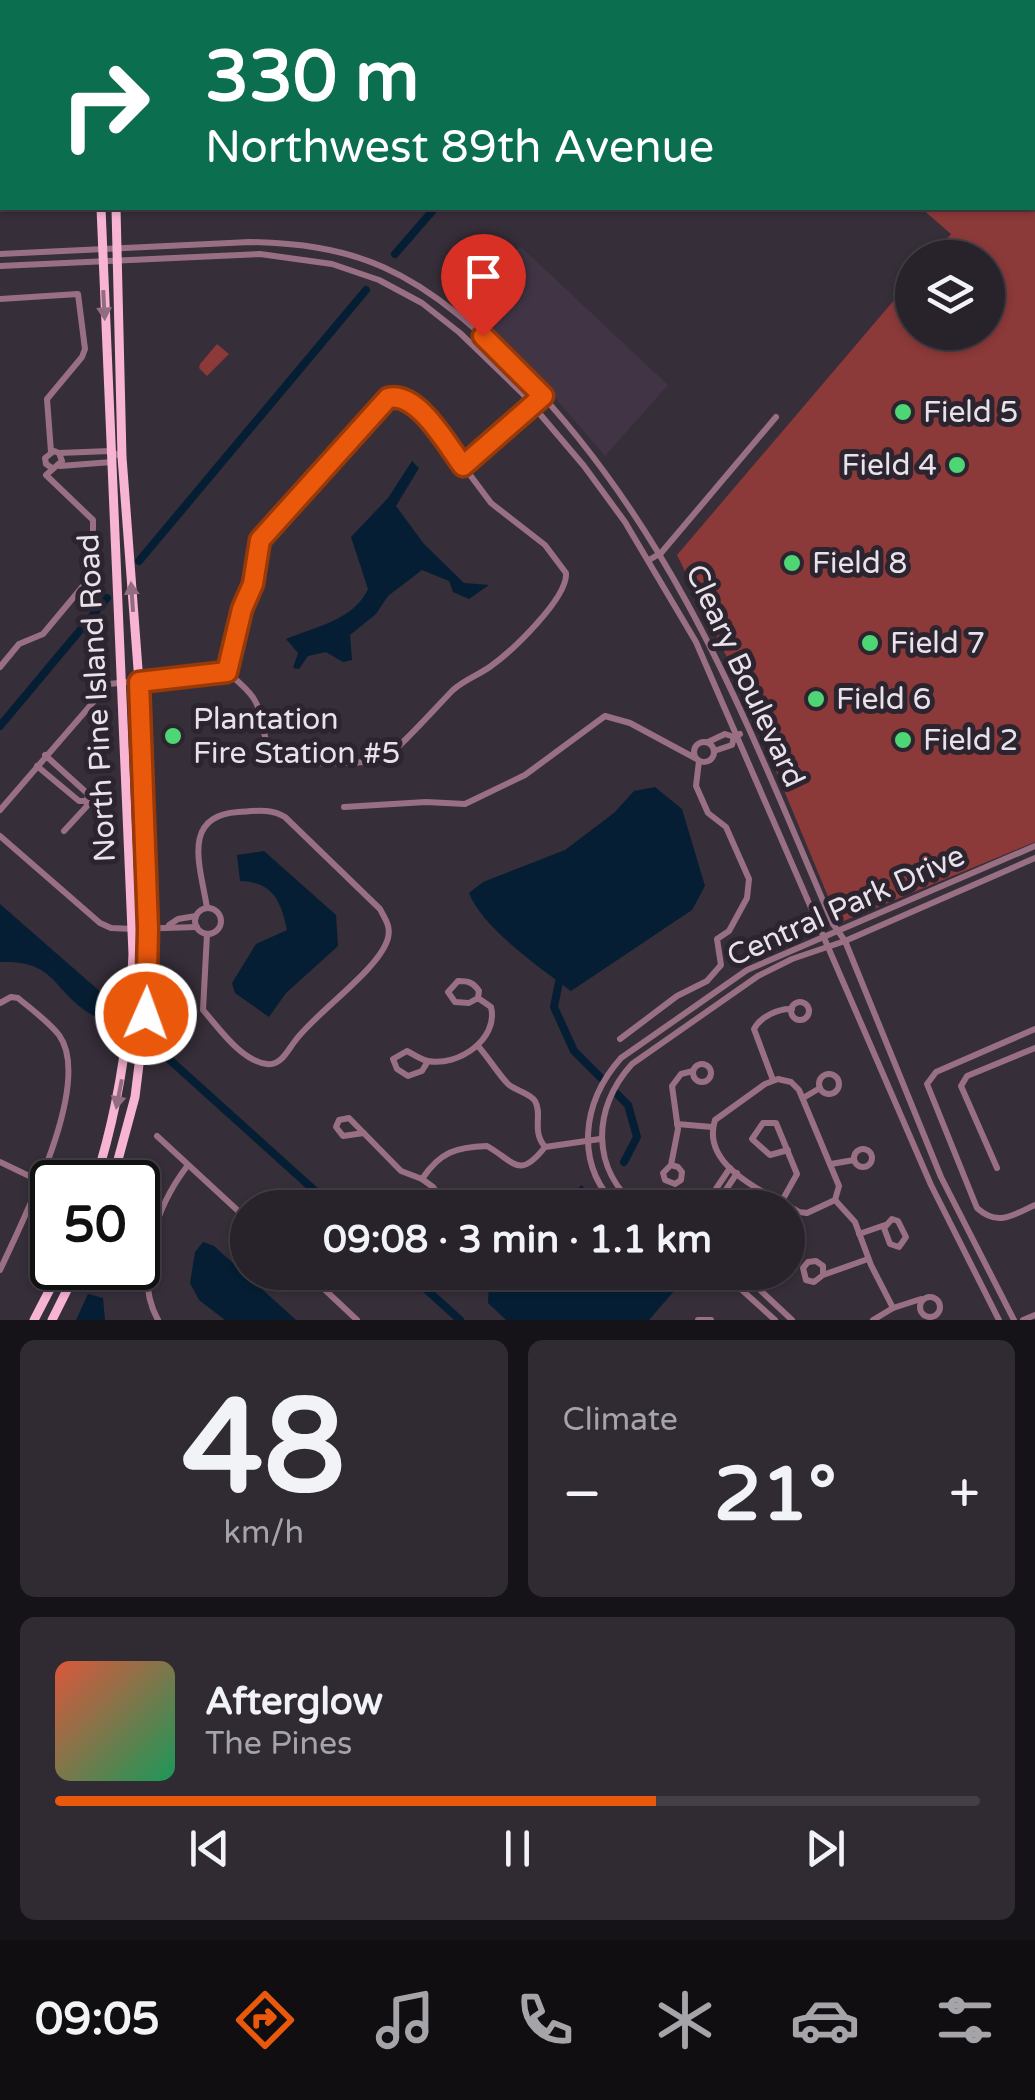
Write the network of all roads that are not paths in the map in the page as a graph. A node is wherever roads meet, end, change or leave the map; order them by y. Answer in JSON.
{"nodes":[{"id":1,"x":101,"y":210,"type":"edge"},
{"id":2,"x":116,"y":210,"type":"edge"},
{"id":3,"x":102,"y":249,"type":"junction"},
{"id":4,"x":116,"y":249,"type":"junction"},
{"id":5,"x":0,"y":254,"type":"edge"},
{"id":6,"x":117,"y":261,"type":"junction"},
{"id":7,"x":102,"y":262,"type":"junction"},
{"id":8,"x":0,"y":266,"type":"edge"},
{"id":9,"x":0,"y":299,"type":"edge"},
{"id":10,"x":543,"y":396,"type":"junction"},
{"id":11,"x":533,"y":405,"type":"junction"},
{"id":12,"x":776,"y":417,"type":"dead end"},
{"id":13,"x":110,"y":451,"type":"junction"},
{"id":14,"x":55,"y":452,"type":"junction"},
{"id":15,"x":122,"y":457,"type":"junction"},
{"id":16,"x":110,"y":463,"type":"junction"},
{"id":17,"x":463,"y":466,"type":"junction"},
{"id":18,"x":56,"y":467,"type":"junction"},
{"id":19,"x":661,"y":553,"type":"junction"},
{"id":20,"x":649,"y":560,"type":"junction"},
{"id":21,"x":0,"y":667,"type":"edge"},
{"id":22,"x":227,"y":672,"type":"junction"},
{"id":23,"x":139,"y":682,"type":"junction"},
{"id":24,"x":123,"y":683,"type":"junction"},
{"id":25,"x":750,"y":730,"type":"junction"},
{"id":26,"x":736,"y":736,"type":"junction"},
{"id":27,"x":708,"y":742,"type":"junction"},
{"id":28,"x":696,"y":745,"type":"junction"},
{"id":29,"x":679,"y":747,"type":"junction"},
{"id":30,"x":714,"y":752,"type":"junction"},
{"id":31,"x":45,"y":756,"type":"junction"},
{"id":32,"x":697,"y":759,"type":"junction"},
{"id":33,"x":36,"y":766,"type":"junction"},
{"id":34,"x":87,"y":801,"type":"junction"},
{"id":35,"x":344,"y":807,"type":"dead end"},
{"id":36,"x":0,"y":810,"type":"edge"},
{"id":37,"x":64,"y":832,"type":"dead end"},
{"id":38,"x":0,"y":836,"type":"edge"},
{"id":39,"x":1035,"y":846,"type":"edge"},
{"id":40,"x":1035,"y":858,"type":"edge"},
{"id":41,"x":207,"y":908,"type":"junction"},
{"id":42,"x":196,"y":916,"type":"junction"},
{"id":43,"x":168,"y":926,"type":"junction"},
{"id":44,"x":196,"y":927,"type":"junction"},
{"id":45,"x":148,"y":929,"type":"junction"},
{"id":46,"x":132,"y":930,"type":"junction"},
{"id":47,"x":838,"y":931,"type":"junction"},
{"id":48,"x":206,"y":934,"type":"junction"},
{"id":49,"x":824,"y":936,"type":"junction"},
{"id":50,"x":845,"y":942,"type":"junction"},
{"id":51,"x":830,"y":946,"type":"junction"},
{"id":52,"x":478,"y":998,"type":"junction"},
{"id":53,"x":0,"y":1003,"type":"edge"},
{"id":54,"x":792,"y":1009,"type":"dead end"},
{"id":55,"x":1035,"y":1029,"type":"edge"},
{"id":56,"x":620,"y":1039,"type":"dead end"},
{"id":57,"x":1007,"y":1040,"type":"junction"},
{"id":58,"x":478,"y":1046,"type":"junction"},
{"id":59,"x":1035,"y":1048,"type":"edge"},
{"id":60,"x":1014,"y":1056,"type":"junction"},
{"id":61,"x":428,"y":1062,"type":"junction"},
{"id":62,"x":693,"y":1071,"type":"dead end"},
{"id":63,"x":772,"y":1080,"type":"junction"},
{"id":64,"x":820,"y":1088,"type":"dead end"},
{"id":65,"x":803,"y":1098,"type":"junction"},
{"id":66,"x":677,"y":1124,"type":"junction"},
{"id":67,"x":712,"y":1127,"type":"junction"},
{"id":68,"x":364,"y":1134,"type":"dead end"},
{"id":69,"x":158,"y":1136,"type":"dead end"},
{"id":70,"x":600,"y":1139,"type":"junction"},
{"id":71,"x":585,"y":1141,"type":"junction"},
{"id":72,"x":546,"y":1147,"type":"junction"},
{"id":73,"x":788,"y":1150,"type":"junction"},
{"id":74,"x":48,"y":1160,"type":"edge"},
{"id":75,"x":101,"y":1160,"type":"edge"},
{"id":76,"x":118,"y":1160,"type":"edge"},
{"id":77,"x":854,"y":1160,"type":"dead end"},
{"id":78,"x":0,"y":1162,"type":"edge"},
{"id":79,"x":831,"y":1164,"type":"junction"},
{"id":80,"x":188,"y":1166,"type":"junction"},
{"id":81,"x":670,"y":1166,"type":"dead end"},
{"id":82,"x":997,"y":1168,"type":"dead end"},
{"id":83,"x":734,"y":1170,"type":"junction"},
{"id":84,"x":30,"y":1177,"type":"edge"},
{"id":85,"x":422,"y":1178,"type":"junction"},
{"id":86,"x":432,"y":1190,"type":"edge"},
{"id":87,"x":607,"y":1190,"type":"edge"},
{"id":88,"x":620,"y":1190,"type":"edge"},
{"id":89,"x":718,"y":1190,"type":"edge"},
{"id":90,"x":723,"y":1190,"type":"edge"},
{"id":91,"x":760,"y":1190,"type":"edge"},
{"id":92,"x":788,"y":1190,"type":"edge"},
{"id":93,"x":834,"y":1200,"type":"junction"},
{"id":94,"x":30,"y":1204,"type":"edge"},
{"id":95,"x":230,"y":1204,"type":"edge"},
{"id":96,"x":1035,"y":1206,"type":"edge"},
{"id":97,"x":805,"y":1212,"type":"edge"},
{"id":98,"x":885,"y":1225,"type":"dead end"},
{"id":99,"x":859,"y":1234,"type":"junction"},
{"id":100,"x":4,"y":1253,"type":"edge"},
{"id":101,"x":868,"y":1258,"type":"junction"},
{"id":102,"x":0,"y":1270,"type":"edge"},
{"id":103,"x":824,"y":1274,"type":"dead end"},
{"id":104,"x":50,"y":1290,"type":"edge"},
{"id":105,"x":67,"y":1290,"type":"edge"},
{"id":106,"x":325,"y":1290,"type":"edge"},
{"id":107,"x":742,"y":1290,"type":"edge"},
{"id":108,"x":760,"y":1290,"type":"edge"},
{"id":109,"x":921,"y":1299,"type":"dead end"},
{"id":110,"x":893,"y":1308,"type":"junction"},
{"id":111,"x":1035,"y":1315,"type":"edge"},
{"id":112,"x":34,"y":1320,"type":"edge"},
{"id":113,"x":52,"y":1320,"type":"edge"},
{"id":114,"x":158,"y":1320,"type":"edge"},
{"id":115,"x":357,"y":1320,"type":"edge"},
{"id":116,"x":698,"y":1320,"type":"edge"},
{"id":117,"x":711,"y":1320,"type":"edge"},
{"id":118,"x":776,"y":1320,"type":"edge"},
{"id":119,"x":792,"y":1320,"type":"edge"},
{"id":120,"x":873,"y":1320,"type":"edge"},
{"id":121,"x":999,"y":1320,"type":"edge"},
{"id":122,"x":1014,"y":1320,"type":"edge"},
{"id":123,"x":1024,"y":1320,"type":"edge"}],
"edges":[{"from":1,"to":3,"type":"main road","name":"North Pine Island Road"},
{"from":2,"to":4,"type":"main road","name":"North Pine Island Road"},
{"from":3,"to":4,"type":"street","name":"Cleary Boulevard"},
{"from":3,"to":5,"type":"street","name":"Cleary Boulevard"},
{"from":3,"to":7,"type":"main road","name":"North Pine Island Road"},
{"from":4,"to":6,"type":"main road","name":"North Pine Island Road"},
{"from":4,"to":10,"type":"street","name":"Cleary Boulevard"},
{"from":6,"to":7,"type":"street","name":"Cleary Boulevard"},
{"from":6,"to":11,"type":"street","name":"Cleary Boulevard"},
{"from":6,"to":15,"type":"main road","name":"North Pine Island Road"},
{"from":7,"to":8,"type":"street","name":"Cleary Boulevard"},
{"from":7,"to":13,"type":"main road","name":"North Pine Island Road","one_way":true},
{"from":9,"to":14,"type":"street"},
{"from":10,"to":11,"type":"street"},
{"from":10,"to":19,"type":"street","name":"Cleary Boulevard"},
{"from":11,"to":17,"type":"street"},
{"from":11,"to":20,"type":"street","name":"Cleary Boulevard"},
{"from":12,"to":19,"type":"street"},
{"from":13,"to":14,"type":"street"},
{"from":13,"to":15,"type":"street"},
{"from":13,"to":16,"type":"main road","name":"North Pine Island Road"},
{"from":14,"to":18,"type":"street"},
{"from":14,"to":18,"type":"street"},
{"from":15,"to":16,"type":"street"},
{"from":23,"to":15,"type":"main road","name":"North Pine Island Road","one_way":true},
{"from":16,"to":18,"type":"street"},
{"from":16,"to":24,"type":"main road","name":"North Pine Island Road"},
{"from":17,"to":22,"type":"street"},
{"from":17,"to":22,"type":"street"},
{"from":18,"to":21,"type":"street"},
{"from":19,"to":20,"type":"street"},
{"from":19,"to":25,"type":"street","name":"Cleary Boulevard"},
{"from":20,"to":26,"type":"street","name":"Cleary Boulevard"},
{"from":22,"to":23,"type":"street"},
{"from":23,"to":24,"type":"street"},
{"from":23,"to":45,"type":"main road","name":"North Pine Island Road"},
{"from":24,"to":31,"type":"street"},
{"from":24,"to":46,"type":"main road","name":"North Pine Island Road"},
{"from":25,"to":26,"type":"street"},
{"from":25,"to":47,"type":"street","name":"Cleary Boulevard"},
{"from":26,"to":27,"type":"street"},
{"from":26,"to":30,"type":"street"},
{"from":26,"to":49,"type":"street","name":"Cleary Boulevard"},
{"from":27,"to":28,"type":"street"},
{"from":27,"to":30,"type":"street"},
{"from":28,"to":29,"type":"street"},
{"from":28,"to":32,"type":"street"},
{"from":29,"to":32,"type":"street"},
{"from":29,"to":35,"type":"street"},
{"from":30,"to":32,"type":"street"},
{"from":31,"to":33,"type":"street"},
{"from":31,"to":34,"type":"street"},
{"from":32,"to":56,"type":"street"},
{"from":33,"to":34,"type":"street"},
{"from":33,"to":36,"type":"street"},
{"from":34,"to":37,"type":"street"},
{"from":38,"to":46,"type":"street"},
{"from":39,"to":47,"type":"street","name":"Central Park Drive"},
{"from":40,"to":50,"type":"street","name":"Central Park Drive"},
{"from":41,"to":42,"type":"street"},
{"from":41,"to":48,"type":"street"},
{"from":41,"to":48,"type":"street"},
{"from":42,"to":43,"type":"street"},
{"from":42,"to":44,"type":"street"},
{"from":43,"to":44,"type":"street"},
{"from":43,"to":45,"type":"street"},
{"from":44,"to":48,"type":"street"},
{"from":45,"to":46,"type":"street"},
{"from":45,"to":76,"type":"main road","name":"North Pine Island Road"},
{"from":46,"to":75,"type":"main road","name":"North Pine Island Road","one_way":true},
{"from":47,"to":49,"type":"street","name":"Central Park Drive"},
{"from":47,"to":50,"type":"street","name":"Cleary Boulevard"},
{"from":49,"to":51,"type":"street","name":"Cleary Boulevard"},
{"from":49,"to":71,"type":"street","name":"Central Park Drive"},
{"from":50,"to":51,"type":"street","name":"Central Park Drive"},
{"from":50,"to":122,"type":"street","name":"Cleary Boulevard"},
{"from":51,"to":70,"type":"street","name":"Central Park Drive"},
{"from":51,"to":121,"type":"street","name":"Cleary Boulevard"},
{"from":52,"to":52,"type":"street"},
{"from":52,"to":58,"type":"street"},
{"from":53,"to":74,"type":"street"},
{"from":54,"to":63,"type":"street"},
{"from":55,"to":57,"type":"street"},
{"from":57,"to":60,"type":"street"},
{"from":57,"to":96,"type":"street"},
{"from":58,"to":61,"type":"street"},
{"from":58,"to":72,"type":"street"},
{"from":59,"to":60,"type":"street"},
{"from":60,"to":82,"type":"street"},
{"from":61,"to":61,"type":"street"},
{"from":62,"to":66,"type":"street"},
{"from":63,"to":65,"type":"street"},
{"from":63,"to":67,"type":"street"},
{"from":64,"to":65,"type":"street"},
{"from":65,"to":79,"type":"street"},
{"from":66,"to":67,"type":"street"},
{"from":66,"to":81,"type":"street"},
{"from":67,"to":83,"type":"street"},
{"from":68,"to":85,"type":"street"},
{"from":69,"to":80,"type":"street"},
{"from":70,"to":71,"type":"street"},
{"from":70,"to":88,"type":"street"},
{"from":71,"to":72,"type":"street"},
{"from":71,"to":87,"type":"street"},
{"from":72,"to":85,"type":"street"},
{"from":73,"to":73,"type":"street"},
{"from":73,"to":92,"type":"street"},
{"from":77,"to":79,"type":"street"},
{"from":78,"to":84,"type":"street"},
{"from":79,"to":93,"type":"street"},
{"from":80,"to":95,"type":"street"},
{"from":80,"to":114,"type":"street"},
{"from":83,"to":89,"type":"street"},
{"from":83,"to":90,"type":"street"},
{"from":83,"to":91,"type":"street"},
{"from":85,"to":86,"type":"street"},
{"from":93,"to":97,"type":"street"},
{"from":93,"to":99,"type":"street"},
{"from":94,"to":100,"type":"street"},
{"from":98,"to":99,"type":"street"},
{"from":99,"to":101,"type":"street"},
{"from":100,"to":102,"type":"street"},
{"from":101,"to":103,"type":"street"},
{"from":101,"to":110,"type":"street"},
{"from":104,"to":112,"type":"main road"},
{"from":105,"to":113,"type":"main road"},
{"from":106,"to":115,"type":"street"},
{"from":107,"to":118,"type":"street"},
{"from":108,"to":119,"type":"street"},
{"from":109,"to":110,"type":"street"},
{"from":110,"to":120,"type":"street"},
{"from":111,"to":123,"type":"street"},
{"from":116,"to":117,"type":"street"}]}
